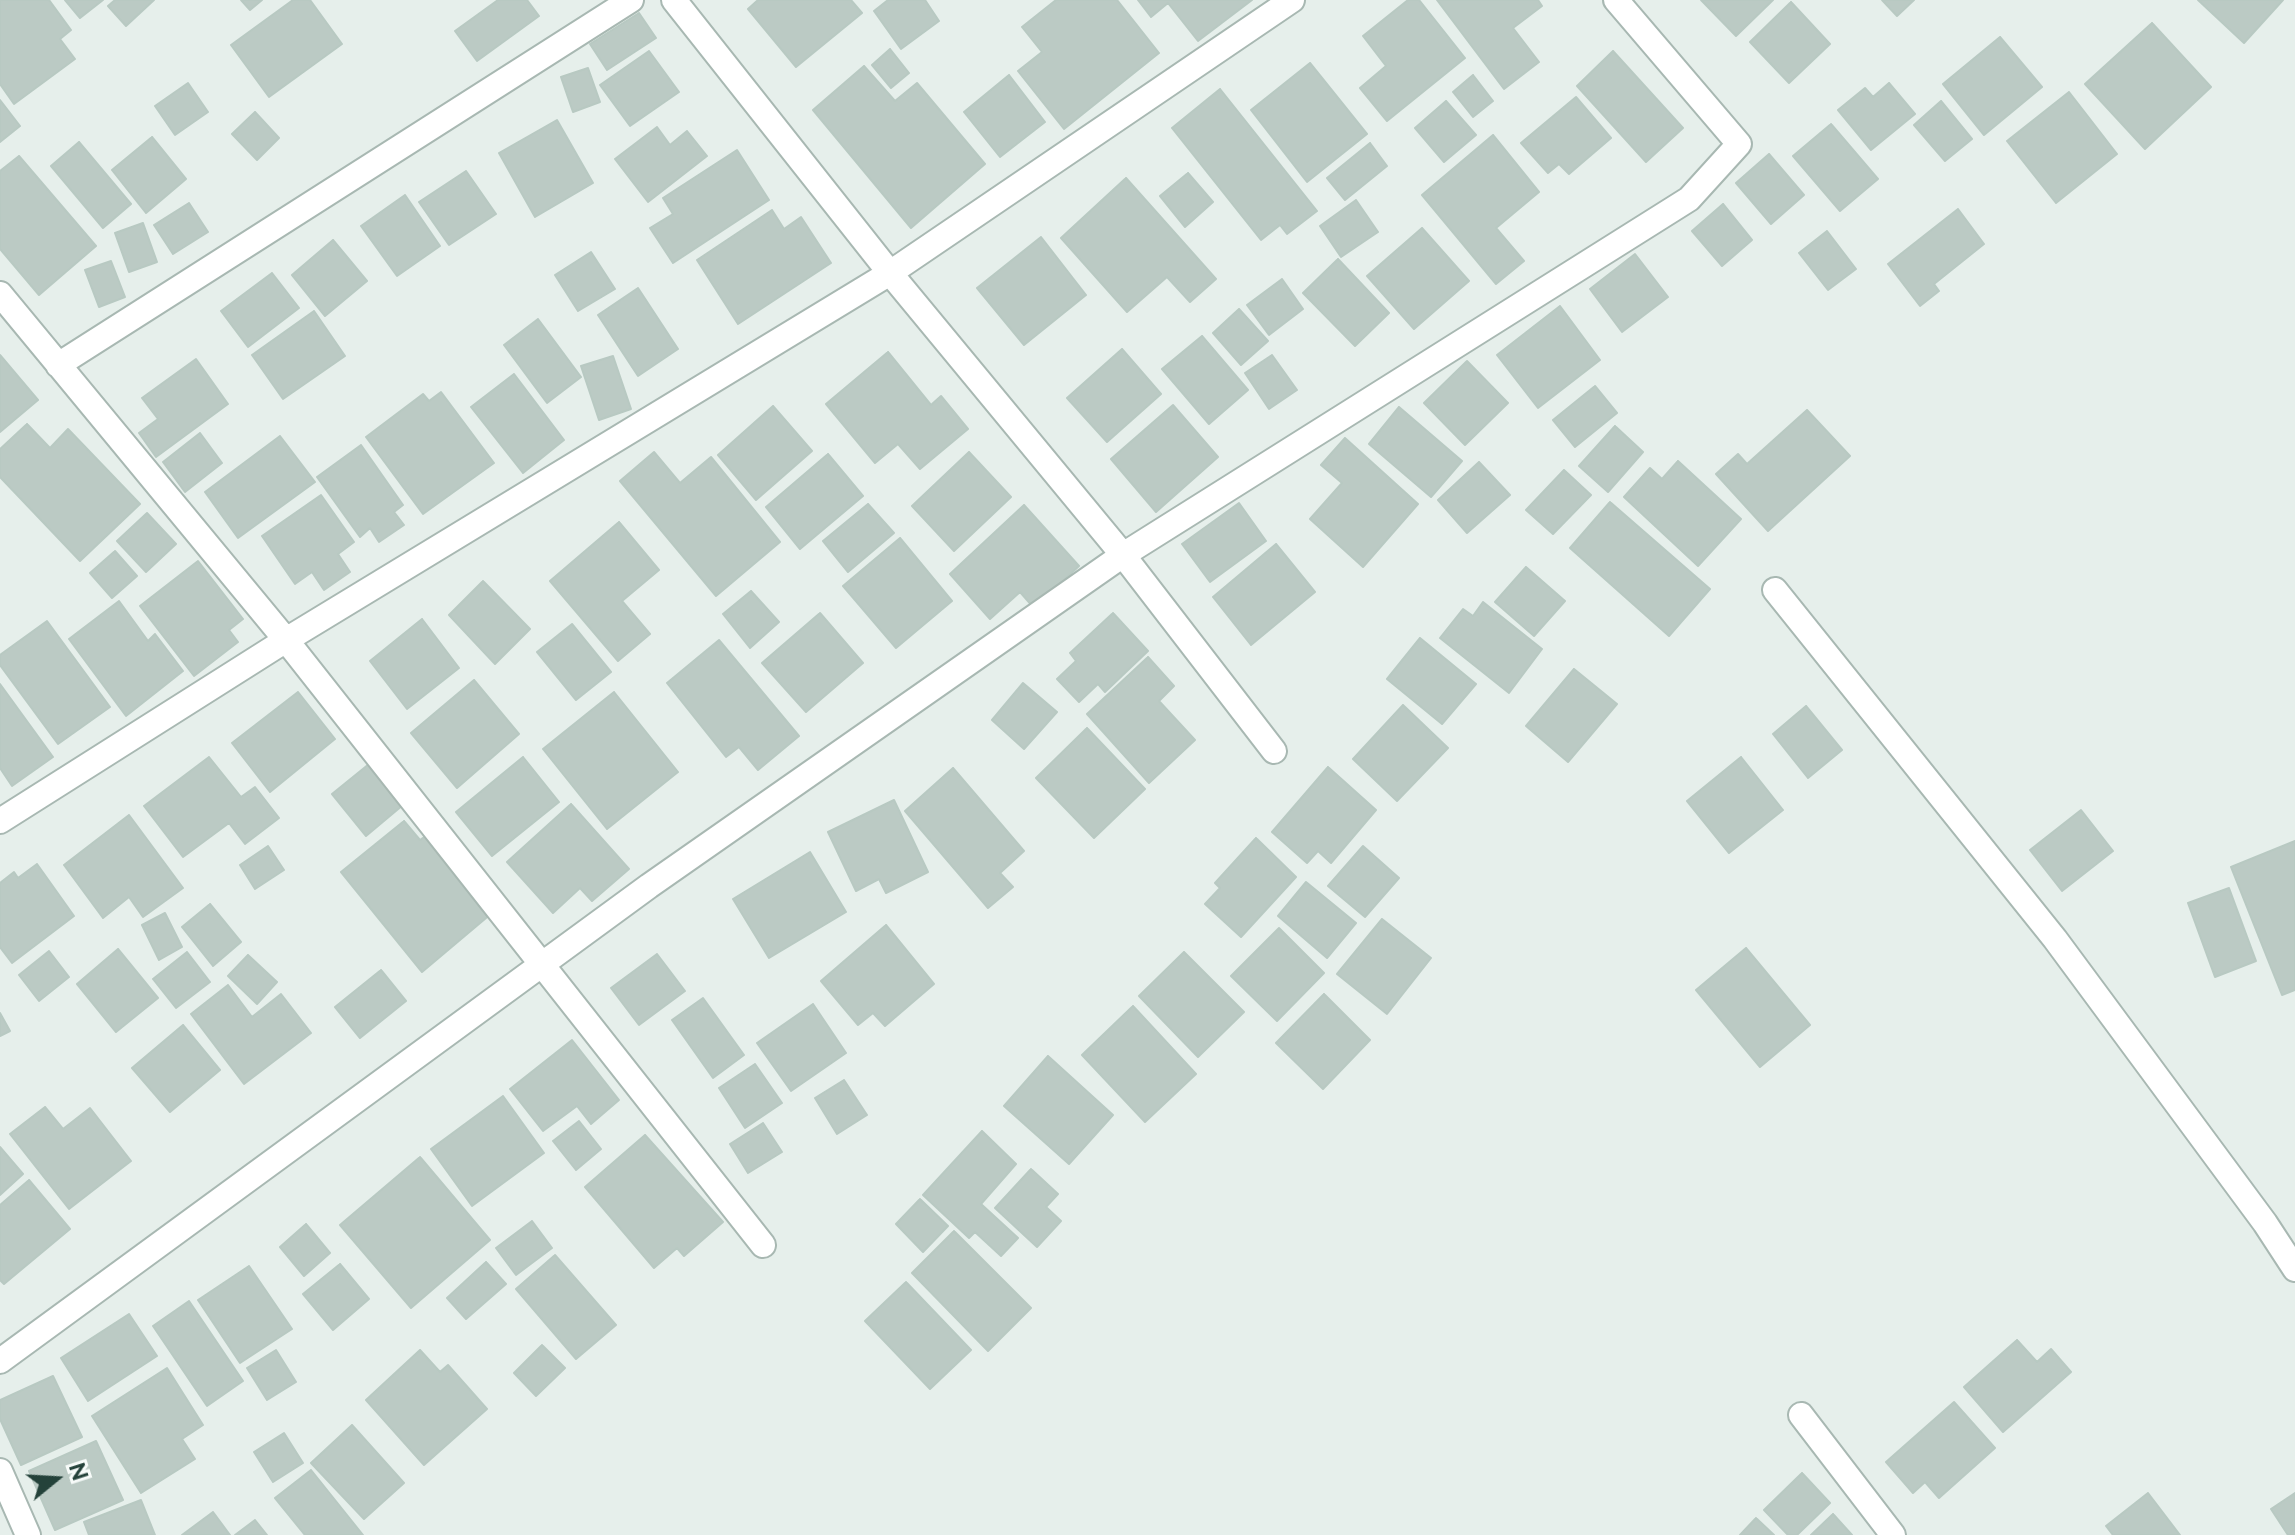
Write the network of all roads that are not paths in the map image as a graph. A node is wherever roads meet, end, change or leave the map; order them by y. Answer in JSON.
{"nodes":[{"id":1,"x":631,"y":0,"type":"edge"},
{"id":2,"x":674,"y":0,"type":"edge"},
{"id":3,"x":1292,"y":0,"type":"edge"},
{"id":4,"x":1616,"y":0,"type":"edge"},
{"id":5,"x":890,"y":273,"type":"junction"},
{"id":6,"x":0,"y":294,"type":"edge"},
{"id":7,"x":58,"y":365,"type":"junction"},
{"id":8,"x":1123,"y":555,"type":"junction"},
{"id":9,"x":1775,"y":590,"type":"dead end"},
{"id":10,"x":286,"y":640,"type":"junction"},
{"id":11,"x":1274,"y":751,"type":"dead end"},
{"id":12,"x":0,"y":821,"type":"edge"},
{"id":13,"x":544,"y":962,"type":"junction"},
{"id":14,"x":763,"y":1245,"type":"dead end"},
{"id":15,"x":2295,"y":1269,"type":"edge"},
{"id":16,"x":0,"y":1361,"type":"edge"},
{"id":17,"x":1801,"y":1415,"type":"dead end"},
{"id":18,"x":0,"y":1471,"type":"edge"},
{"id":19,"x":28,"y":1535,"type":"edge"},
{"id":20,"x":1893,"y":1535,"type":"edge"}],
"edges":[{"from":1,"to":7,"type":"street"},
{"from":2,"to":5,"type":"street"},
{"from":3,"to":5,"type":"street"},
{"from":4,"to":8,"type":"street"},
{"from":5,"to":8,"type":"street"},
{"from":5,"to":10,"type":"street"},
{"from":6,"to":7,"type":"street"},
{"from":7,"to":10,"type":"street"},
{"from":8,"to":11,"type":"street"},
{"from":8,"to":13,"type":"street"},
{"from":9,"to":15,"type":"street"},
{"from":10,"to":12,"type":"street"},
{"from":10,"to":13,"type":"street"},
{"from":13,"to":14,"type":"street"},
{"from":13,"to":16,"type":"street"},
{"from":17,"to":20,"type":"street"},
{"from":18,"to":19,"type":"street"}]}
